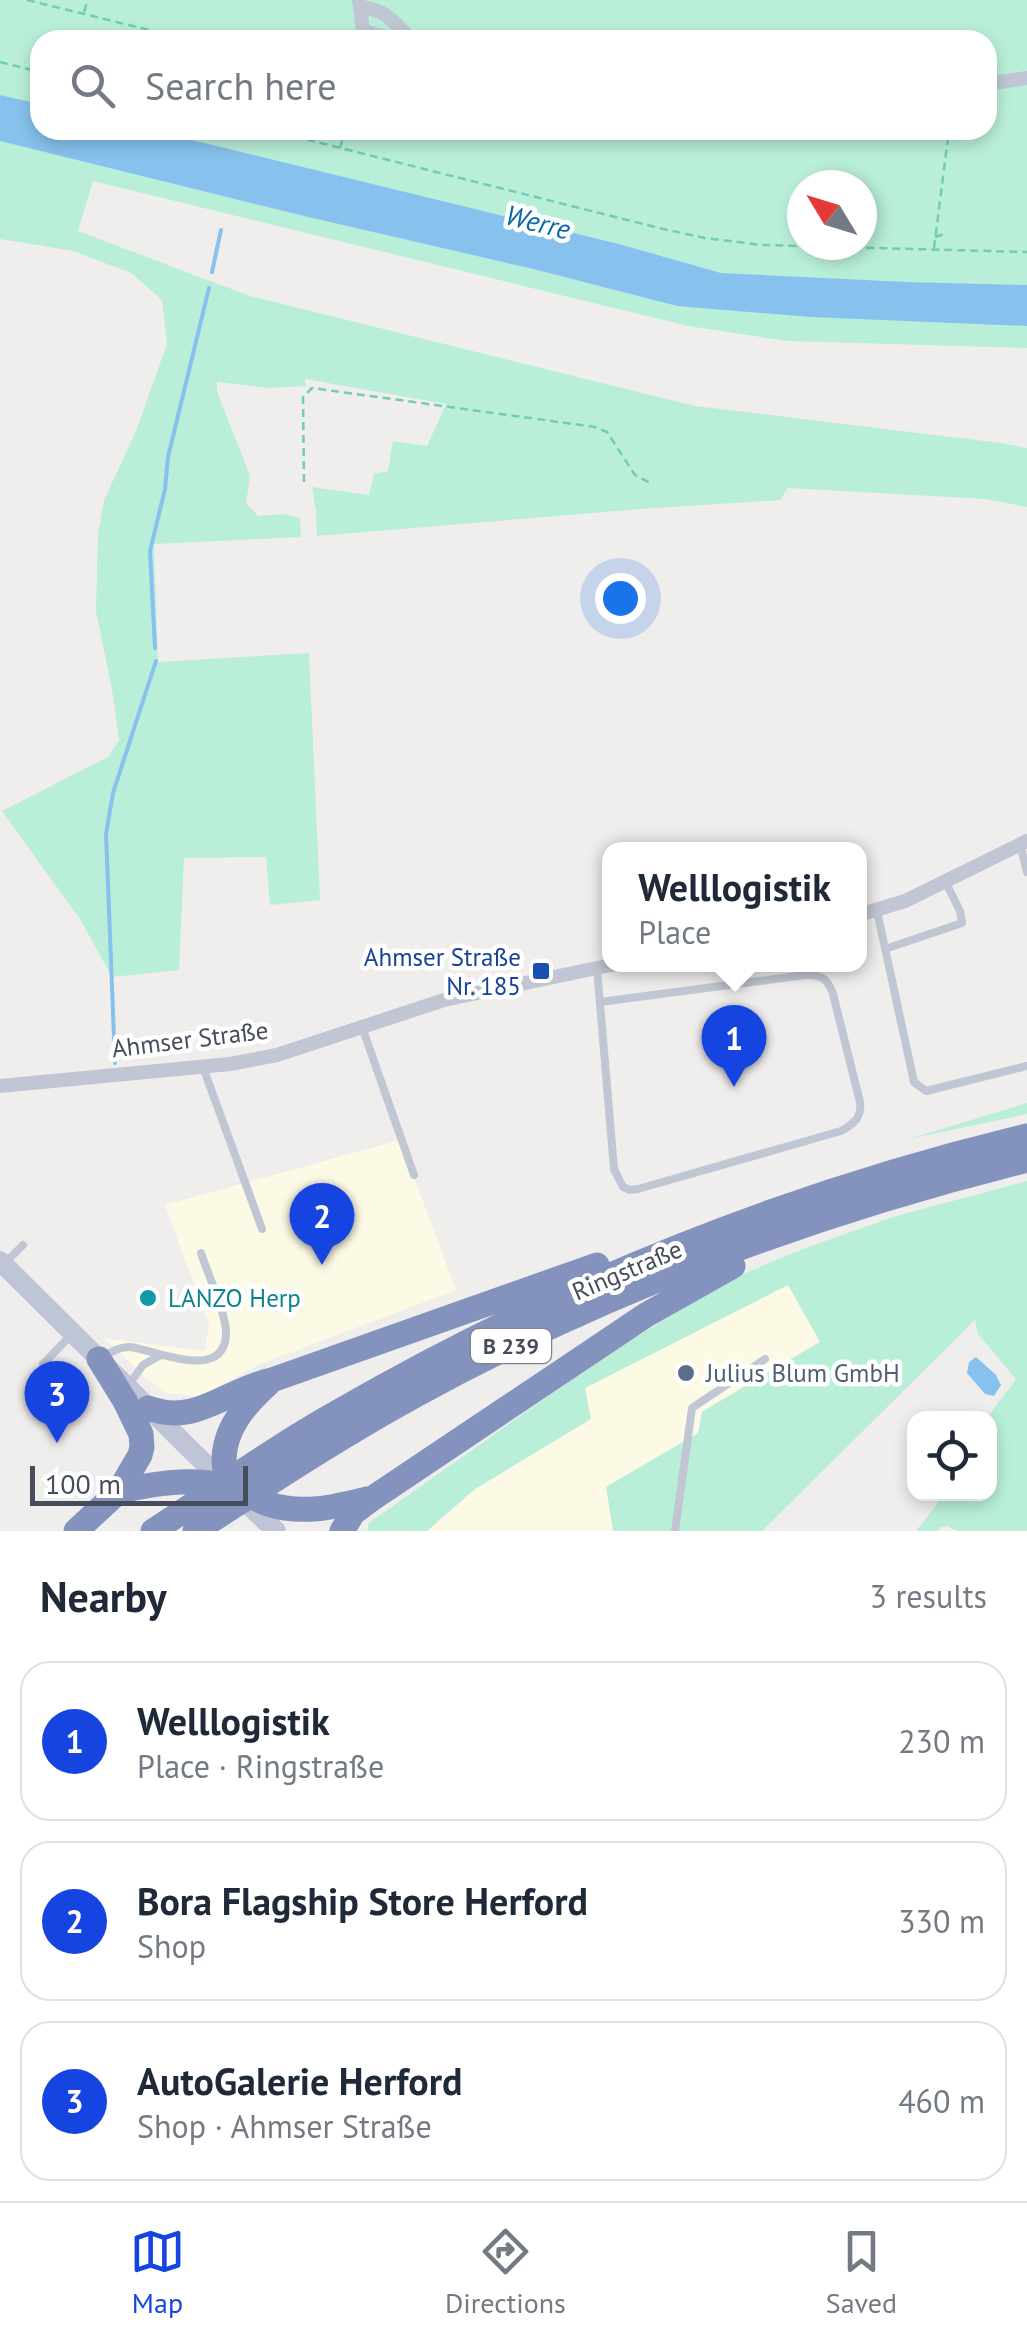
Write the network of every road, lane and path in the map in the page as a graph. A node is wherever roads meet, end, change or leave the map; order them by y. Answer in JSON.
{"nodes":[{"id":1,"x":27,"y":0,"type":"edge"},
{"id":2,"x":88,"y":0,"type":"edge"},
{"id":3,"x":360,"y":3,"type":"edge"},
{"id":4,"x":84,"y":14,"type":"junction"},
{"id":5,"x":149,"y":30,"type":"edge"},
{"id":6,"x":362,"y":30,"type":"edge"},
{"id":7,"x":402,"y":30,"type":"edge"},
{"id":8,"x":0,"y":62,"type":"edge"},
{"id":9,"x":30,"y":70,"type":"edge"},
{"id":10,"x":1027,"y":78,"type":"edge"},
{"id":11,"x":997,"y":82,"type":"edge"},
{"id":12,"x":308,"y":140,"type":"edge"},
{"id":13,"x":342,"y":140,"type":"edge"},
{"id":14,"x":947,"y":140,"type":"edge"},
{"id":15,"x":340,"y":148,"type":"junction"},
{"id":16,"x":947,"y":232,"type":"dead end"},
{"id":17,"x":935,"y":237,"type":"junction"},
{"id":18,"x":933,"y":250,"type":"junction"},
{"id":19,"x":1027,"y":252,"type":"edge"},
{"id":20,"x":304,"y":482,"type":"dead end"},
{"id":21,"x":652,"y":484,"type":"dead end"},
{"id":22,"x":1023,"y":843,"type":"edge"},
{"id":23,"x":1027,"y":872,"type":"edge"},
{"id":24,"x":945,"y":881,"type":"junction"},
{"id":25,"x":877,"y":911,"type":"junction"},
{"id":26,"x":867,"y":913,"type":"edge"},
{"id":27,"x":885,"y":949,"type":"junction"},
{"id":28,"x":602,"y":967,"type":"edge"},
{"id":29,"x":597,"y":968,"type":"junction"},
{"id":30,"x":600,"y":1002,"type":"junction"},
{"id":31,"x":362,"y":1027,"type":"junction"},
{"id":32,"x":1027,"y":1066,"type":"edge"},
{"id":33,"x":203,"y":1067,"type":"junction"},
{"id":34,"x":0,"y":1086,"type":"edge"},
{"id":35,"x":1027,"y":1136,"type":"edge"},
{"id":36,"x":1027,"y":1160,"type":"edge"},
{"id":37,"x":414,"y":1175,"type":"dead end"},
{"id":38,"x":850,"y":1210,"type":"junction"},
{"id":39,"x":262,"y":1229,"type":"dead end"},
{"id":40,"x":701,"y":1238,"type":"junction"},
{"id":41,"x":22,"y":1245,"type":"dead end"},
{"id":42,"x":201,"y":1252,"type":"dead end"},
{"id":43,"x":2,"y":1263,"type":"edge"},
{"id":44,"x":72,"y":1333,"type":"junction"},
{"id":45,"x":159,"y":1356,"type":"junction"},
{"id":46,"x":99,"y":1359,"type":"junction"},
{"id":47,"x":765,"y":1359,"type":"dead end"},
{"id":48,"x":43,"y":1364,"type":"dead end"},
{"id":49,"x":272,"y":1380,"type":"junction"},
{"id":50,"x":127,"y":1386,"type":"junction"},
{"id":51,"x":148,"y":1408,"type":"junction"},
{"id":52,"x":228,"y":1486,"type":"junction"},
{"id":53,"x":119,"y":1491,"type":"junction"},
{"id":54,"x":373,"y":1498,"type":"junction"},
{"id":55,"x":279,"y":1522,"type":"edge"},
{"id":56,"x":76,"y":1531,"type":"edge"},
{"id":57,"x":153,"y":1531,"type":"edge"},
{"id":58,"x":195,"y":1531,"type":"edge"},
{"id":59,"x":221,"y":1531,"type":"edge"},
{"id":60,"x":342,"y":1531,"type":"edge"},
{"id":61,"x":675,"y":1531,"type":"edge"}],
"edges":[{"from":1,"to":4,"type":"path"},
{"from":2,"to":4,"type":"path"},
{"from":3,"to":6,"type":"street"},
{"from":3,"to":7,"type":"street"},
{"from":4,"to":5,"type":"path"},
{"from":8,"to":9,"type":"path"},
{"from":10,"to":11,"type":"street"},
{"from":12,"to":15,"type":"path"},
{"from":13,"to":15,"type":"path"},
{"from":14,"to":17,"type":"path"},
{"from":15,"to":18,"type":"path"},
{"from":16,"to":17,"type":"path"},
{"from":17,"to":18,"type":"path"},
{"from":18,"to":19,"type":"path"},
{"from":20,"to":21,"type":"path"},
{"from":22,"to":23,"type":"lane"},
{"from":22,"to":24,"type":"street"},
{"from":24,"to":25,"type":"street"},
{"from":24,"to":27,"type":"lane"},
{"from":25,"to":26,"type":"street"},
{"from":25,"to":27,"type":"lane"},
{"from":27,"to":32,"type":"lane"},
{"from":28,"to":29,"type":"street","name":"Ahmser Straße"},
{"from":29,"to":30,"type":"lane"},
{"from":29,"to":31,"type":"street","name":"Ahmser Straße"},
{"from":30,"to":30,"type":"lane"},
{"from":31,"to":33,"type":"street","name":"Ahmser Straße"},
{"from":31,"to":37,"type":"lane"},
{"from":33,"to":34,"type":"street","name":"Ahmser Straße"},
{"from":33,"to":39,"type":"lane"},
{"from":35,"to":40,"type":"highway","name":"Ringstraße","number":"B 239"},
{"from":36,"to":38,"type":"highway","name":"Ringstraße","number":"B 239"},
{"from":38,"to":54,"type":"highway"},
{"from":38,"to":58,"type":"highway","name":"Ringstraße","number":"B 239"},
{"from":40,"to":49,"type":"highway"},
{"from":40,"to":57,"type":"highway","name":"Ringstraße","number":"B 239"},
{"from":41,"to":43,"type":"lane"},
{"from":42,"to":45,"type":"lane"},
{"from":43,"to":44,"type":"street"},
{"from":44,"to":46,"type":"street"},
{"from":44,"to":48,"type":"lane"},
{"from":45,"to":46,"type":"lane"},
{"from":45,"to":50,"type":"lane"},
{"from":46,"to":50,"type":"street"},
{"from":46,"to":53,"type":"highway"},
{"from":47,"to":61,"type":"lane"},
{"from":49,"to":51,"type":"highway"},
{"from":49,"to":52,"type":"highway"},
{"from":50,"to":51,"type":"street"},
{"from":51,"to":52,"type":"street"},
{"from":52,"to":53,"type":"highway"},
{"from":52,"to":55,"type":"highway"},
{"from":52,"to":59,"type":"highway"},
{"from":53,"to":56,"type":"highway"},
{"from":54,"to":55,"type":"highway"},
{"from":54,"to":60,"type":"highway"}]}
